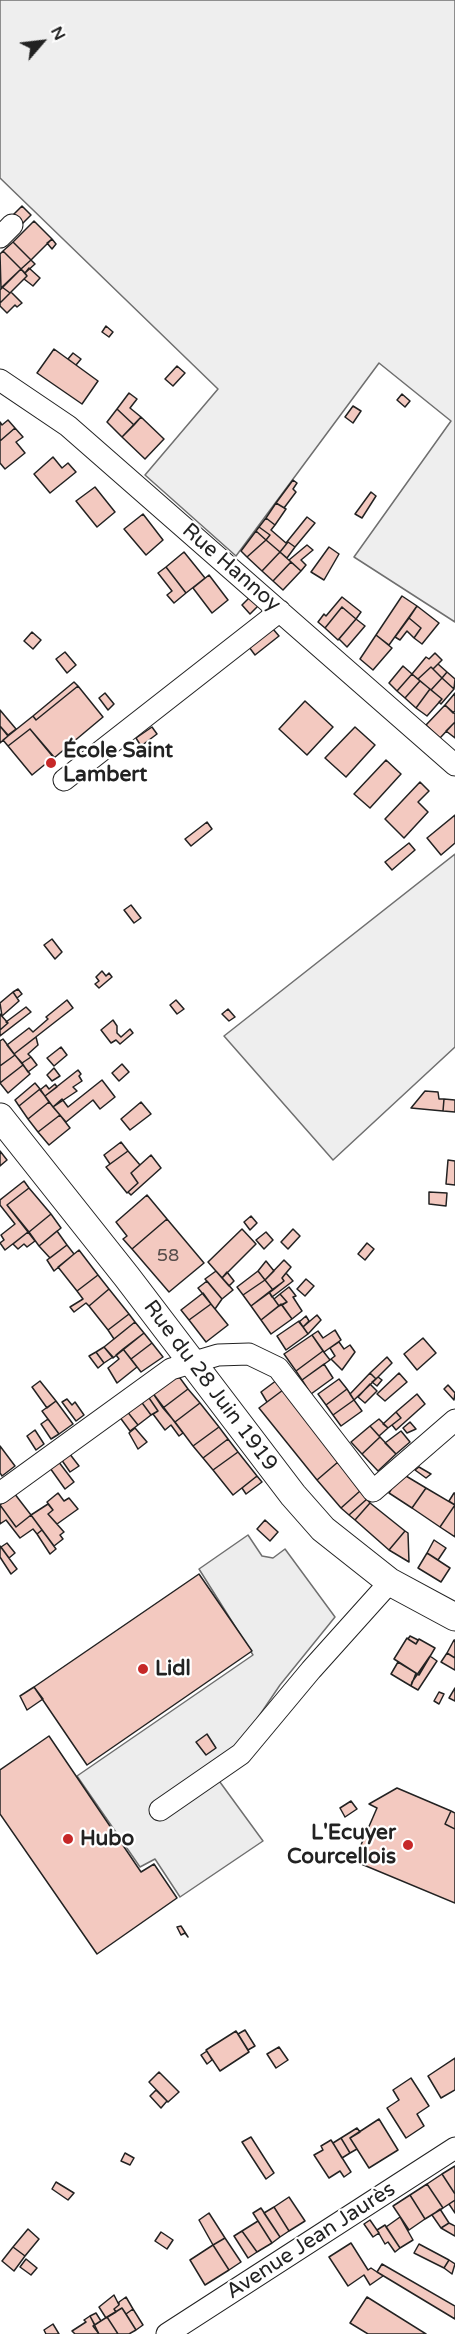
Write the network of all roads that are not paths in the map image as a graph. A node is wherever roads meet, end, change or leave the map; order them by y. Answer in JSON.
{"nodes":[{"id":1,"x":0,"y":380,"type":"edge"},
{"id":2,"x":280,"y":611,"type":"junction"},
{"id":3,"x":455,"y":765,"type":"edge"},
{"id":4,"x":64,"y":780,"type":"dead end"},
{"id":5,"x":0,"y":1117,"type":"edge"},
{"id":6,"x":191,"y":1362,"type":"junction"},
{"id":7,"x":455,"y":1420,"type":"edge"},
{"id":8,"x":0,"y":1493,"type":"edge"},
{"id":9,"x":390,"y":1582,"type":"junction"},
{"id":10,"x":455,"y":1617,"type":"edge"},
{"id":11,"x":160,"y":1810,"type":"dead end"},
{"id":12,"x":455,"y":2148,"type":"edge"},
{"id":13,"x":167,"y":2334,"type":"edge"}],
"edges":[{"from":1,"to":2,"type":"street","name":"Rue Hannoy"},
{"from":2,"to":3,"type":"street","name":"Rue Hannoy"},
{"from":2,"to":4,"type":"street"},
{"from":5,"to":6,"type":"main road","name":"Rue du 28 Juin 1919"},
{"from":6,"to":7,"type":"street"},
{"from":6,"to":8,"type":"street"},
{"from":6,"to":9,"type":"main road","name":"Rue du 28 Juin 1919"},
{"from":9,"to":10,"type":"main road","name":"Rue du 28 Juin 1919"},
{"from":9,"to":11,"type":"street"},
{"from":12,"to":13,"type":"street","name":"Avenue Jean Jaurès"}]}
